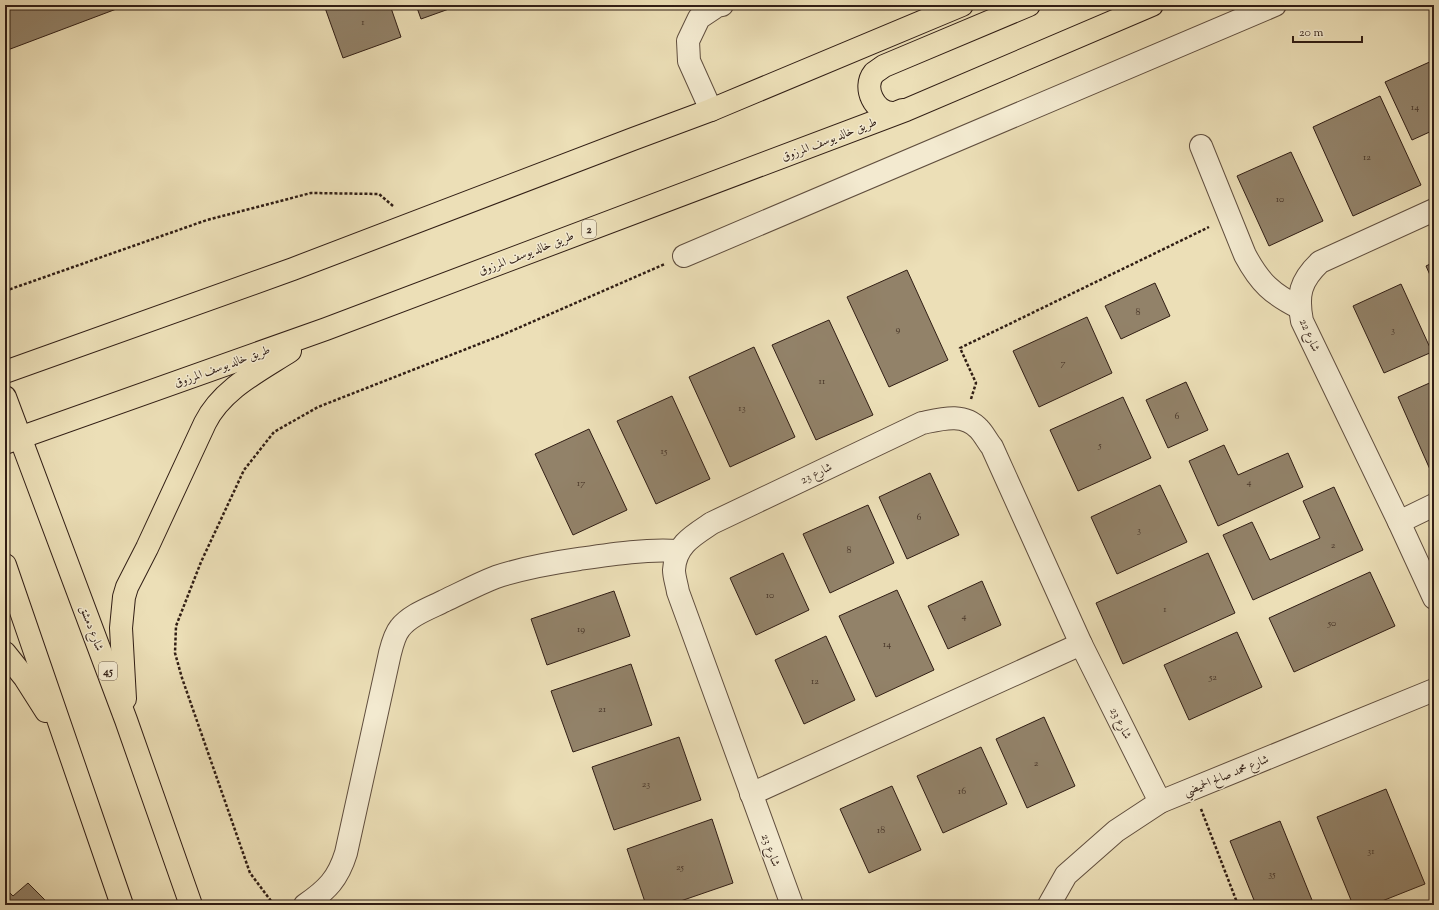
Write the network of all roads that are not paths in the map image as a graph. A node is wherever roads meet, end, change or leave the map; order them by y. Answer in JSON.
{"nodes":[{"id":1,"x":722,"y":5,"type":"edge"},
{"id":2,"x":962,"y":5,"type":"edge"},
{"id":3,"x":1029,"y":5,"type":"edge"},
{"id":4,"x":1152,"y":5,"type":"edge"},
{"id":5,"x":1275,"y":5,"type":"edge"},
{"id":6,"x":711,"y":110,"type":"junction"},
{"id":7,"x":906,"y":110,"type":"junction"},
{"id":8,"x":1201,"y":146,"type":"dead end"},
{"id":9,"x":1434,"y":210,"type":"edge"},
{"id":10,"x":684,"y":256,"type":"road end"},
{"id":11,"x":1300,"y":308,"type":"junction"},
{"id":12,"x":326,"y":329,"type":"junction"},
{"id":13,"x":5,"y":372,"type":"edge"},
{"id":14,"x":5,"y":397,"type":"edge"},
{"id":15,"x":13,"y":441,"type":"edge"},
{"id":16,"x":1434,"y":505,"type":"edge"},
{"id":17,"x":1399,"y":522,"type":"junction"},
{"id":18,"x":678,"y":551,"type":"junction"},
{"id":19,"x":5,"y":565,"type":"edge"},
{"id":20,"x":1434,"y":598,"type":"edge"},
{"id":21,"x":1081,"y":644,"type":"junction"},
{"id":22,"x":5,"y":654,"type":"edge"},
{"id":23,"x":1434,"y":690,"type":"edge"},
{"id":24,"x":126,"y":720,"type":"junction"},
{"id":25,"x":65,"y":740,"type":"junction"},
{"id":26,"x":751,"y":794,"type":"junction"},
{"id":27,"x":1160,"y":802,"type":"junction"},
{"id":28,"x":122,"y":905,"type":"edge"},
{"id":29,"x":192,"y":905,"type":"edge"},
{"id":30,"x":305,"y":905,"type":"edge"},
{"id":31,"x":792,"y":905,"type":"edge"},
{"id":32,"x":1049,"y":905,"type":"edge"}],
"edges":[{"from":1,"to":6,"type":"street"},
{"from":2,"to":6,"type":"main road"},
{"from":3,"to":7,"type":"main road"},
{"from":4,"to":7,"type":"main road","name":"طريق خالد يوسف المرزوق","number":"2"},
{"from":5,"to":10,"type":"street"},
{"from":6,"to":13,"type":"main road"},
{"from":7,"to":12,"type":"main road","name":"طريق خالد يوسف المرزوق","number":"2"},
{"from":8,"to":11,"type":"street"},
{"from":9,"to":11,"type":"street","name":"شارع 22"},
{"from":11,"to":17,"type":"street","name":"شارع 22"},
{"from":12,"to":15,"type":"main road","name":"طريق خالد يوسف المرزوق","number":"2"},
{"from":12,"to":24,"type":"main road"},
{"from":14,"to":15,"type":"main road","name":"شارع دمشق","number":"45"},
{"from":15,"to":24,"type":"main road","name":"شارع دمشق","number":"45"},
{"from":16,"to":17,"type":"street"},
{"from":17,"to":20,"type":"street","name":"شارع 22"},
{"from":18,"to":21,"type":"street","name":"شارع 23"},
{"from":18,"to":26,"type":"street","name":"شارع 23"},
{"from":18,"to":30,"type":"street"},
{"from":19,"to":25,"type":"main road"},
{"from":21,"to":26,"type":"street"},
{"from":21,"to":27,"type":"street","name":"شارع 23"},
{"from":22,"to":25,"type":"main road"},
{"from":23,"to":27,"type":"street","name":"شارع محمد صالح الحميضي"},
{"from":24,"to":29,"type":"main road","name":"شارع دمشق","number":"45"},
{"from":25,"to":28,"type":"main road"},
{"from":26,"to":31,"type":"street","name":"شارع 23"},
{"from":27,"to":32,"type":"street","name":"شارع محمد صالح الحميضي"}]}
